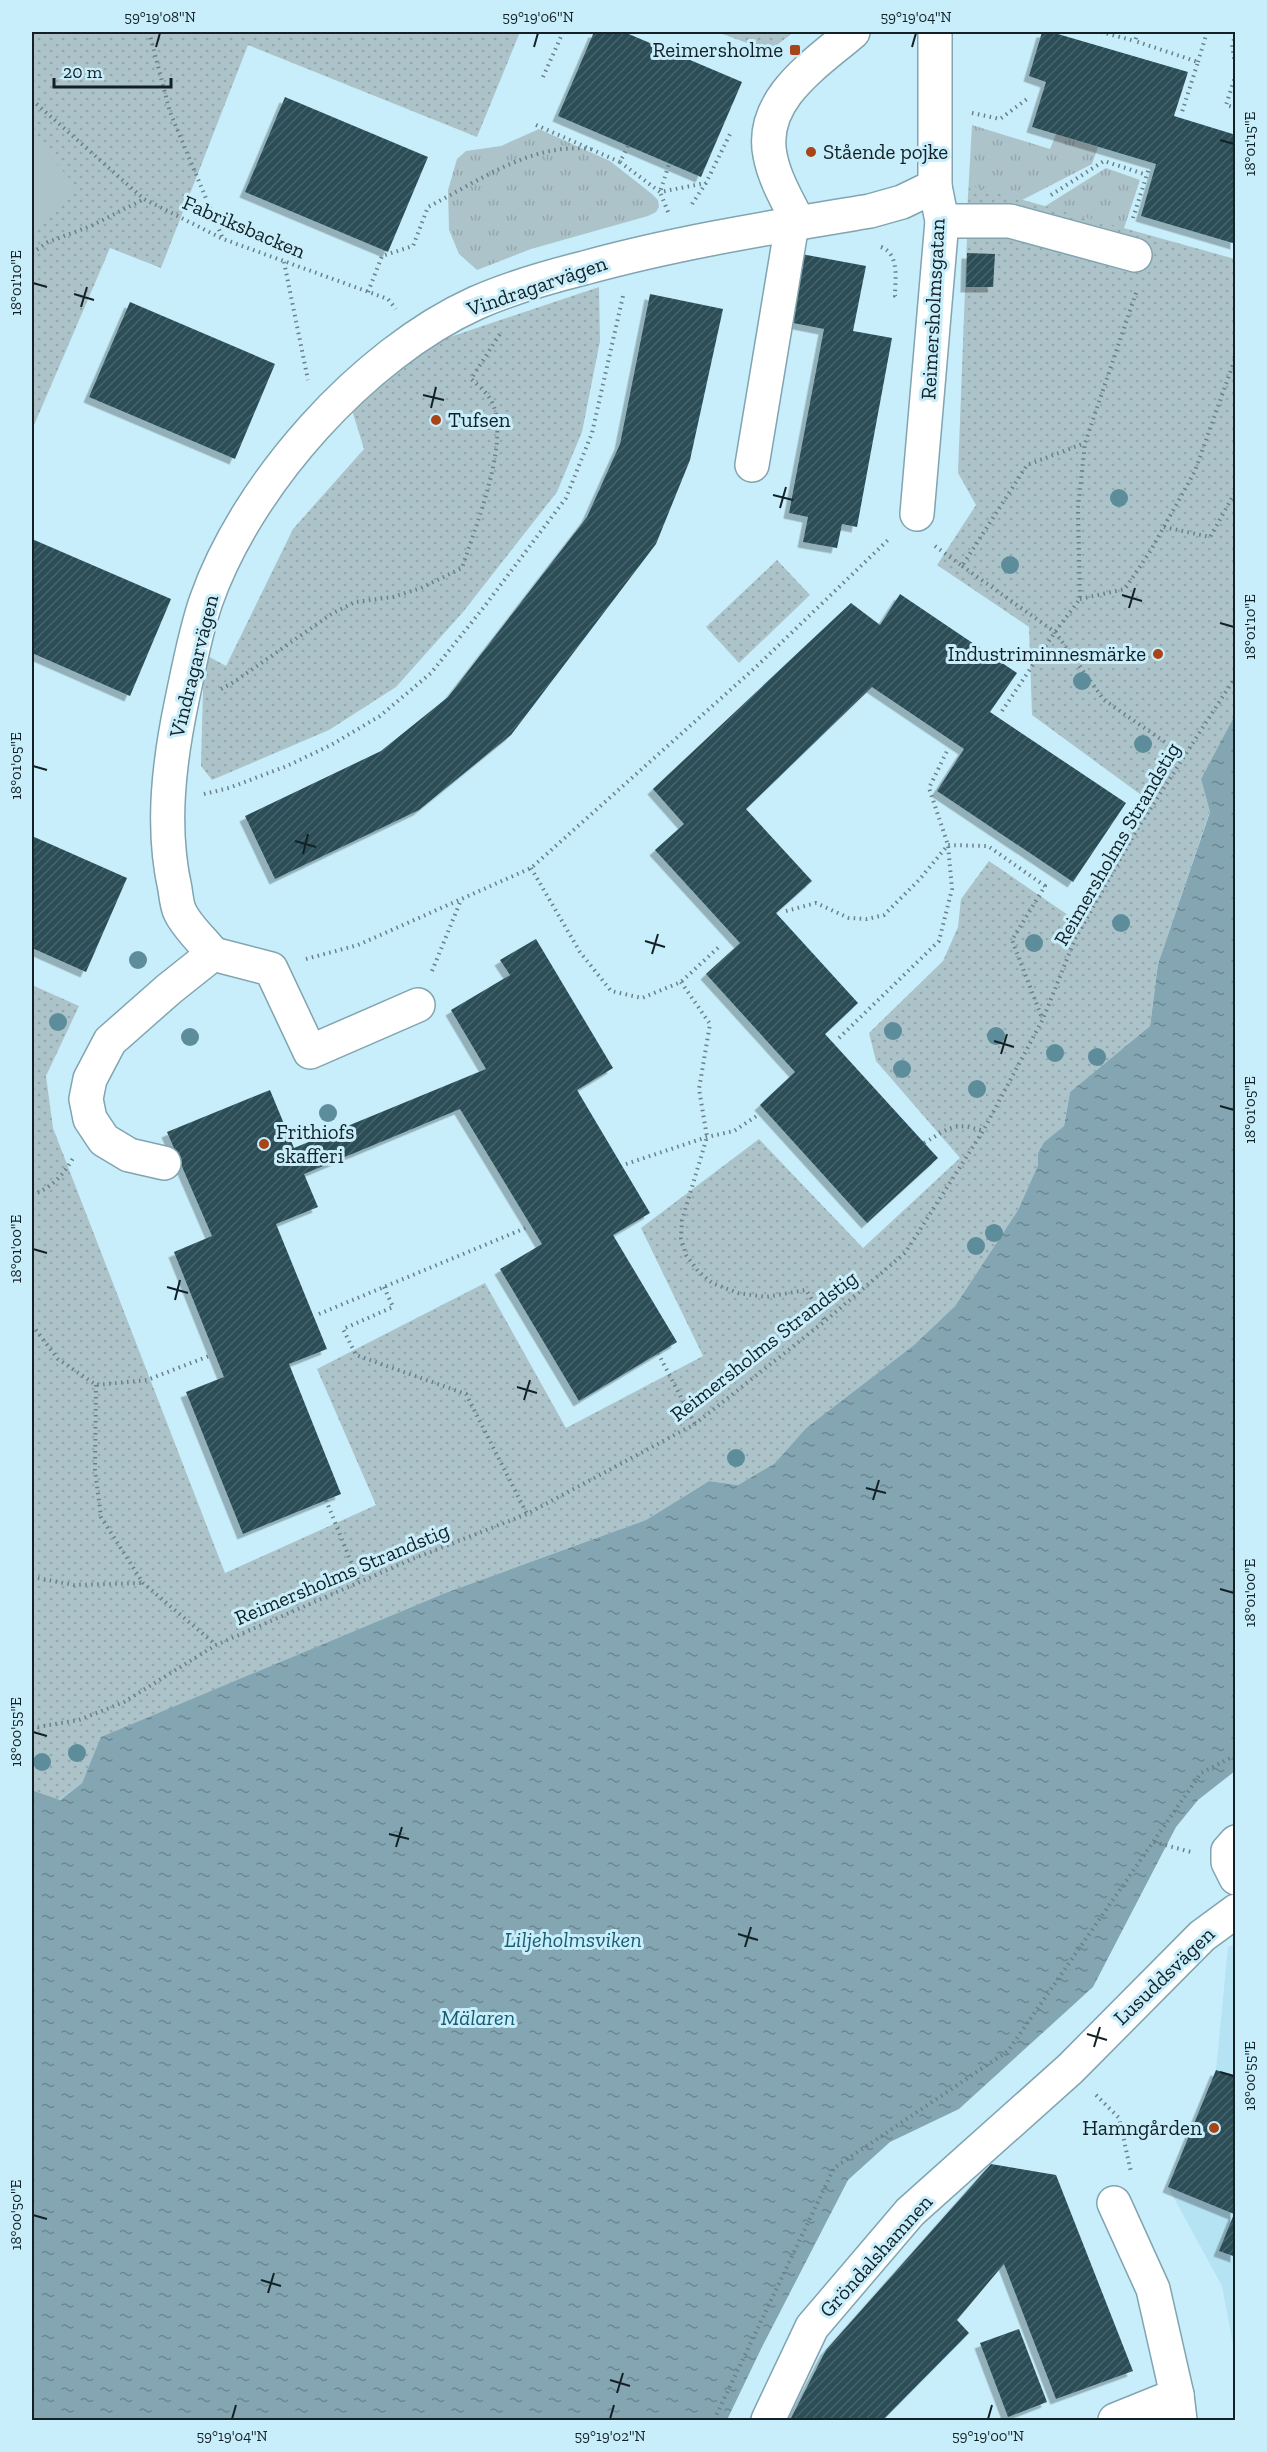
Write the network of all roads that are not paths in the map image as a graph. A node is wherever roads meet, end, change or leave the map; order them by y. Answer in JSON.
{"nodes":[{"id":1,"x":853,"y":32,"type":"edge"},
{"id":2,"x":935,"y":32,"type":"edge"},
{"id":3,"x":934,"y":186,"type":"junction"},
{"id":4,"x":942,"y":221,"type":"junction"},
{"id":5,"x":795,"y":223,"type":"junction"},
{"id":6,"x":1135,"y":255,"type":"road end"},
{"id":7,"x":752,"y":465,"type":"dead end"},
{"id":8,"x":917,"y":514,"type":"road end"},
{"id":9,"x":213,"y":954,"type":"junction"},
{"id":10,"x":418,"y":1005,"type":"road end"},
{"id":11,"x":164,"y":1163,"type":"dead end"},
{"id":12,"x":1236,"y":1842,"type":"edge"},
{"id":13,"x":1236,"y":1878,"type":"edge"},
{"id":14,"x":1236,"y":1911,"type":"edge"},
{"id":15,"x":1081,"y":2080,"type":"joint"},
{"id":16,"x":1113,"y":2203,"type":"dead end"},
{"id":17,"x":1178,"y":2408,"type":"edge"},
{"id":18,"x":768,"y":2421,"type":"edge"},
{"id":19,"x":1114,"y":2421,"type":"edge"}],
"edges":[{"from":1,"to":5,"type":"street"},
{"from":2,"to":3,"type":"street","name":"Reimersholmsgatan"},
{"from":3,"to":4,"type":"street","name":"Reimersholmsgatan"},
{"from":3,"to":5,"type":"street","name":"Vindragarvägen"},
{"from":4,"to":6,"type":"street"},
{"from":4,"to":8,"type":"street","name":"Reimersholmsgatan"},
{"from":5,"to":7,"type":"street"},
{"from":5,"to":9,"type":"street","name":"Vindragarvägen"},
{"from":9,"to":10,"type":"street"},
{"from":9,"to":11,"type":"street"},
{"from":12,"to":13,"type":"street"},
{"from":14,"to":15,"type":"street","name":"Lusuddsvägen"},
{"from":15,"to":18,"type":"street","name":"Gröndalshamnen"},
{"from":16,"to":17,"type":"street"},
{"from":17,"to":19,"type":"street"}]}
